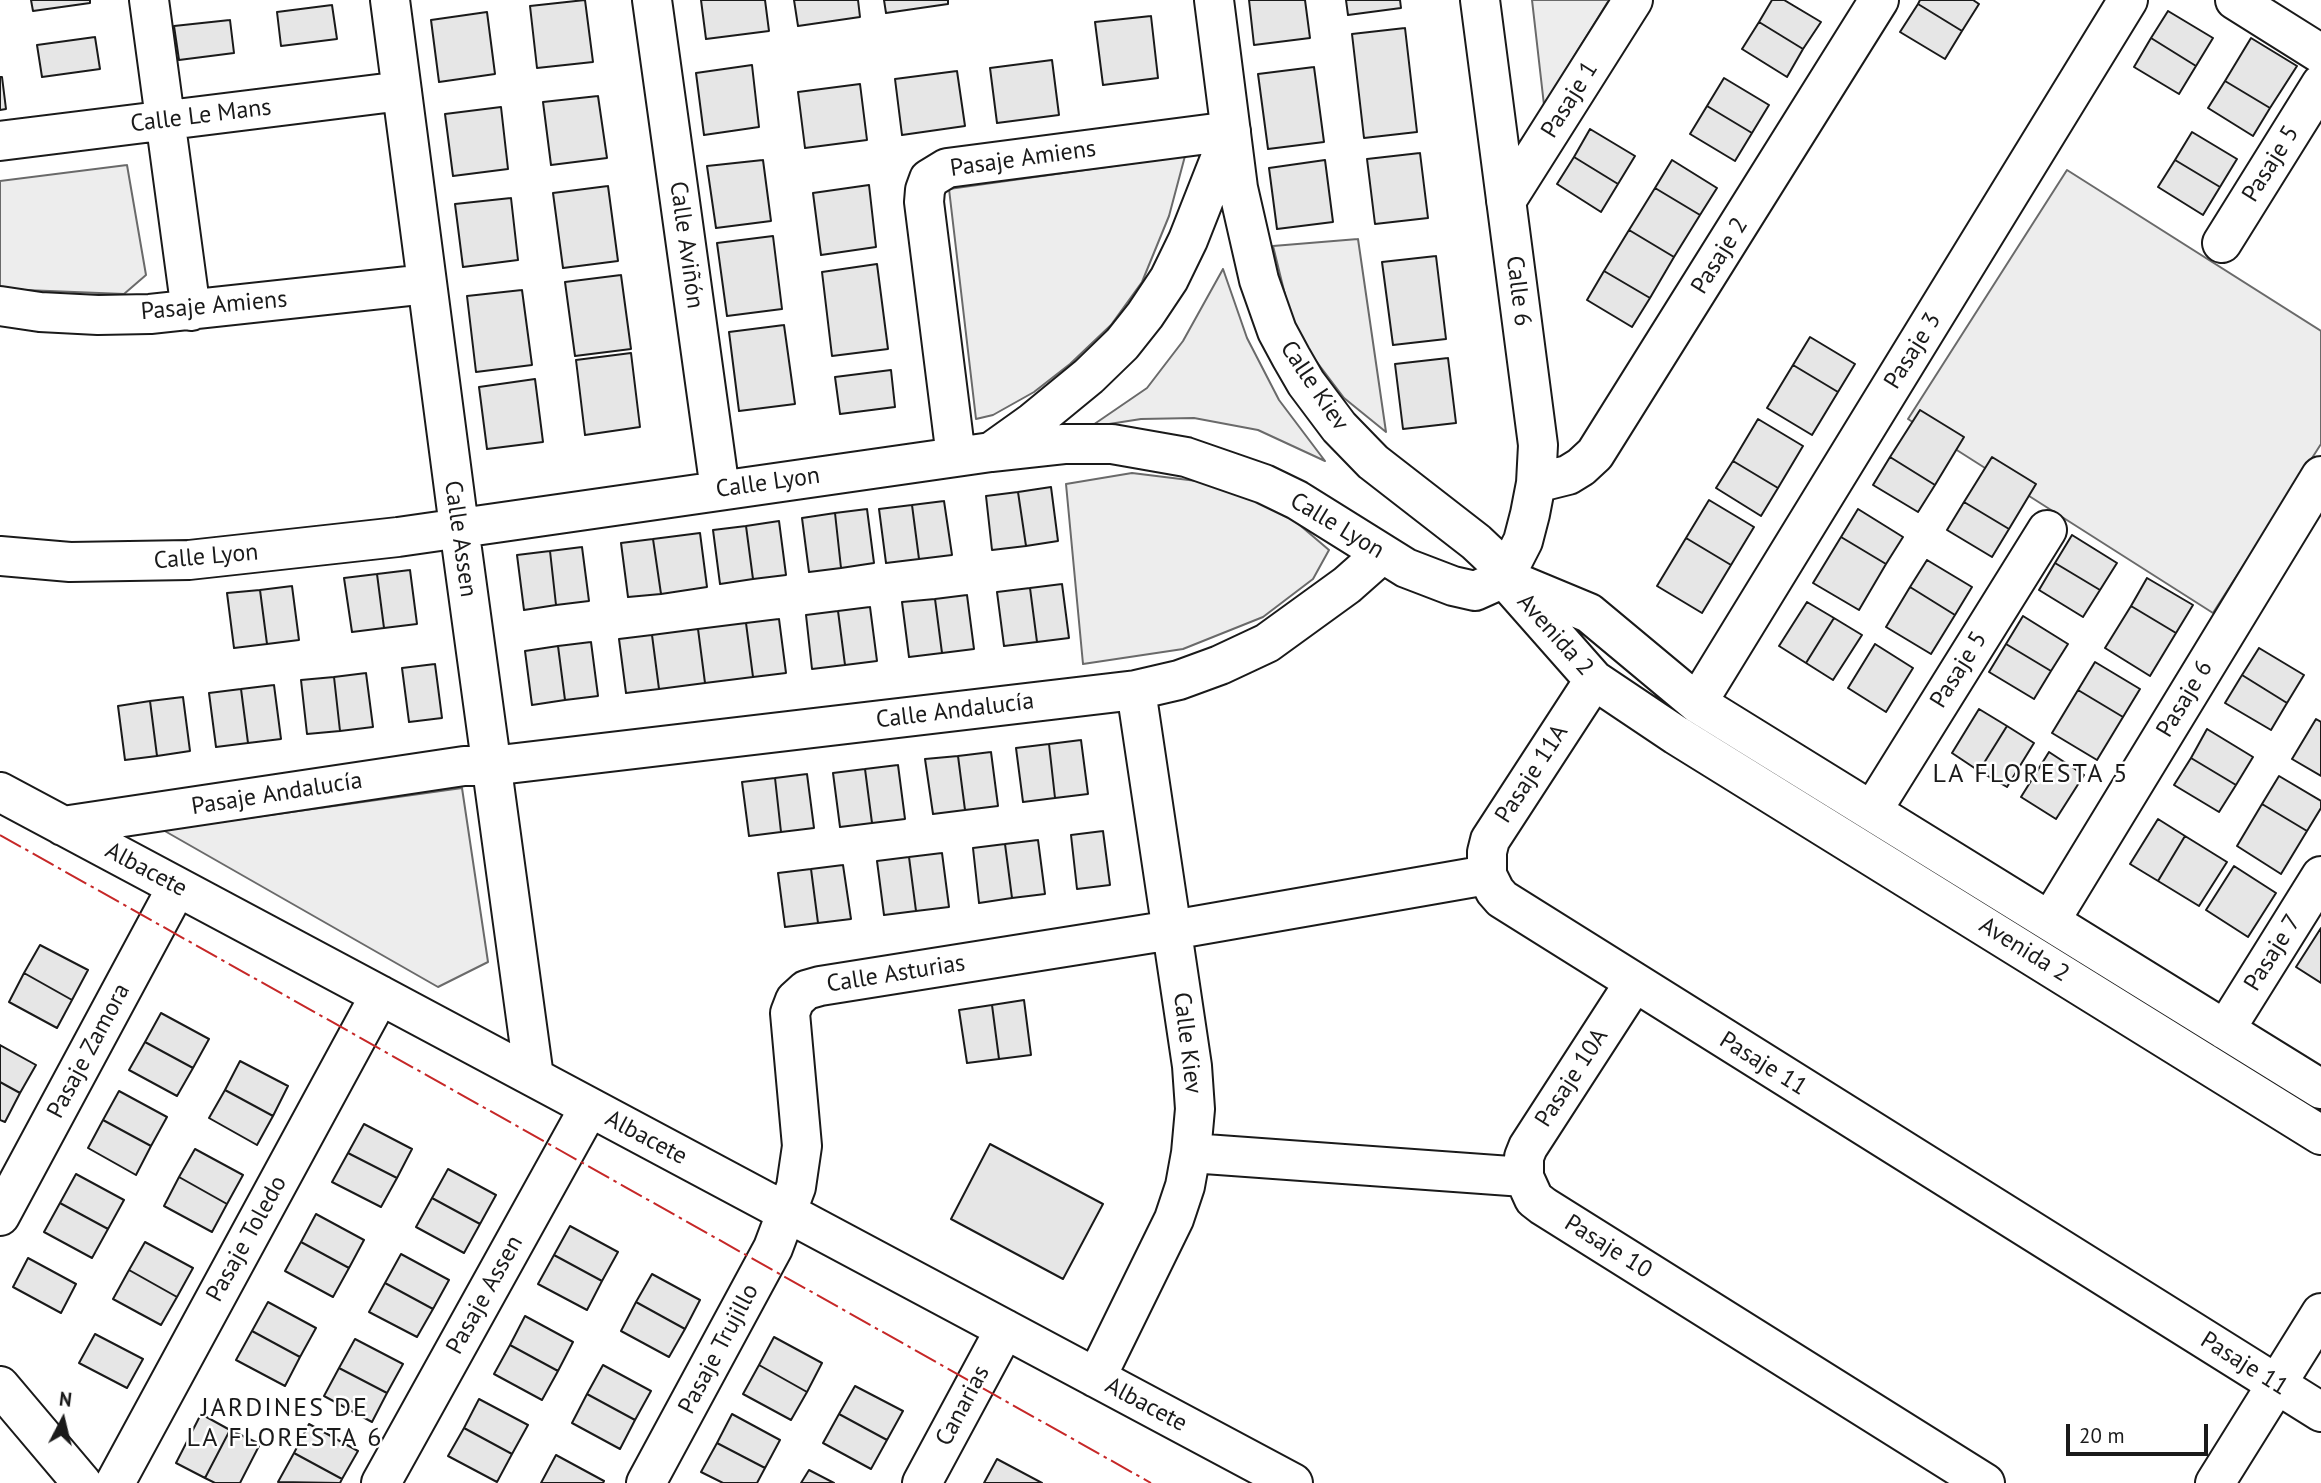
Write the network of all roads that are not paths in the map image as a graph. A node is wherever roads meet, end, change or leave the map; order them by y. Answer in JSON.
{"nodes":[{"id":1,"x":149,"y":0,"type":"edge"},
{"id":2,"x":390,"y":0,"type":"edge"},
{"id":3,"x":652,"y":0,"type":"edge"},
{"id":4,"x":1214,"y":0,"type":"edge"},
{"id":5,"x":1480,"y":0,"type":"edge"},
{"id":6,"x":1633,"y":0,"type":"edge"},
{"id":7,"x":1879,"y":0,"type":"edge"},
{"id":8,"x":2128,"y":0,"type":"edge"},
{"id":9,"x":2235,"y":0,"type":"edge"},
{"id":10,"x":2321,"y":54,"type":"edge"},
{"id":11,"x":2321,"y":85,"type":"edge"},
{"id":12,"x":402,"y":92,"type":"junction"},
{"id":13,"x":165,"y":120,"type":"junction"},
{"id":14,"x":1231,"y":131,"type":"junction"},
{"id":15,"x":0,"y":141,"type":"edge"},
{"id":16,"x":1506,"y":201,"type":"junction"},
{"id":17,"x":2222,"y":243,"type":"dead end"},
{"id":18,"x":427,"y":284,"type":"junction"},
{"id":19,"x":0,"y":306,"type":"edge"},
{"id":20,"x":191,"y":311,"type":"junction"},
{"id":21,"x":974,"y":454,"type":"junction"},
{"id":22,"x":2321,"y":476,"type":"edge"},
{"id":23,"x":1536,"y":483,"type":"junction"},
{"id":24,"x":720,"y":490,"type":"junction"},
{"id":25,"x":459,"y":527,"type":"junction"},
{"id":26,"x":2047,"y":530,"type":"dead end"},
{"id":27,"x":1382,"y":554,"type":"junction"},
{"id":28,"x":0,"y":556,"type":"edge"},
{"id":29,"x":1504,"y":578,"type":"junction"},
{"id":30,"x":1594,"y":680,"type":"junction"},
{"id":31,"x":1136,"y":690,"type":"junction"},
{"id":32,"x":1697,"y":702,"type":"junction"},
{"id":33,"x":491,"y":766,"type":"junction"},
{"id":34,"x":0,"y":792,"type":"edge"},
{"id":35,"x":1872,"y":811,"type":"junction"},
{"id":36,"x":63,"y":826,"type":"junction"},
{"id":37,"x":1487,"y":874,"type":"junction"},
{"id":38,"x":2321,"y":876,"type":"edge"},
{"id":39,"x":177,"y":887,"type":"junction"},
{"id":40,"x":2050,"y":921,"type":"junction"},
{"id":41,"x":1172,"y":930,"type":"junction"},
{"id":42,"x":1634,"y":983,"type":"junction"},
{"id":43,"x":380,"y":995,"type":"junction"},
{"id":44,"x":2225,"y":1030,"type":"junction"},
{"id":45,"x":534,"y":1077,"type":"junction"},
{"id":46,"x":2321,"y":1089,"type":"edge"},
{"id":47,"x":589,"y":1108,"type":"junction"},
{"id":48,"x":2321,"y":1135,"type":"edge"},
{"id":49,"x":1191,"y":1153,"type":"junction"},
{"id":50,"x":1524,"y":1177,"type":"junction"},
{"id":51,"x":786,"y":1212,"type":"junction"},
{"id":52,"x":0,"y":1216,"type":"edge"},
{"id":53,"x":2321,"y":1313,"type":"edge"},
{"id":54,"x":1005,"y":1329,"type":"junction"},
{"id":55,"x":1096,"y":1378,"type":"junction"},
{"id":56,"x":2276,"y":1385,"type":"junction"},
{"id":57,"x":0,"y":1386,"type":"edge"},
{"id":58,"x":2321,"y":1412,"type":"edge"},
{"id":59,"x":82,"y":1483,"type":"edge"},
{"id":60,"x":115,"y":1483,"type":"edge"},
{"id":61,"x":381,"y":1483,"type":"edge"},
{"id":62,"x":646,"y":1483,"type":"edge"},
{"id":63,"x":922,"y":1483,"type":"edge"},
{"id":64,"x":1293,"y":1483,"type":"edge"},
{"id":65,"x":1985,"y":1483,"type":"edge"},
{"id":66,"x":2215,"y":1483,"type":"edge"}],
"edges":[{"from":1,"to":13,"type":"street"},
{"from":2,"to":12,"type":"street","name":"Calle Assen"},
{"from":3,"to":24,"type":"street","name":"Calle Aviñón"},
{"from":4,"to":14,"type":"street","name":"Calle Kiev"},
{"from":5,"to":16,"type":"street","name":"Calle 6"},
{"from":6,"to":16,"type":"street","name":"Pasaje 1"},
{"from":7,"to":23,"type":"street","name":"Pasaje 2"},
{"from":8,"to":32,"type":"street","name":"Pasaje 3"},
{"from":9,"to":10,"type":"street"},
{"from":11,"to":17,"type":"street","name":"Pasaje 5"},
{"from":12,"to":13,"type":"street","name":"Calle Le Mans"},
{"from":12,"to":18,"type":"street","name":"Calle Assen"},
{"from":13,"to":15,"type":"street","name":"Calle Le Mans"},
{"from":13,"to":20,"type":"street"},
{"from":14,"to":21,"type":"street","name":"Calle Kiev"},
{"from":14,"to":21,"type":"street","name":"Pasaje Amiens"},
{"from":14,"to":29,"type":"street","name":"Calle Kiev"},
{"from":16,"to":23,"type":"street","name":"Calle 6"},
{"from":18,"to":20,"type":"street","name":"Pasaje Amiens"},
{"from":18,"to":25,"type":"street","name":"Calle Assen"},
{"from":19,"to":20,"type":"street","name":"Pasaje Amiens"},
{"from":21,"to":24,"type":"street","name":"Calle Lyon"},
{"from":21,"to":27,"type":"street","name":"Calle Lyon"},
{"from":22,"to":40,"type":"street","name":"Pasaje 6"},
{"from":23,"to":29,"type":"street","name":"Calle 6"},
{"from":24,"to":25,"type":"street","name":"Calle Lyon"},
{"from":25,"to":28,"type":"street","name":"Calle Lyon"},
{"from":25,"to":33,"type":"street","name":"Calle Assen"},
{"from":26,"to":35,"type":"street","name":"Pasaje 5"},
{"from":27,"to":29,"type":"street","name":"Calle Lyon"},
{"from":27,"to":31,"type":"street","name":"Calle Andalucía"},
{"from":29,"to":30,"type":"street","name":"Avenida 2"},
{"from":29,"to":32,"type":"street","name":"Avenida 2"},
{"from":30,"to":37,"type":"street","name":"Pasaje 11A"},
{"from":30,"to":48,"type":"street","name":"Avenida 2"},
{"from":31,"to":33,"type":"street","name":"Calle Andalucía"},
{"from":31,"to":41,"type":"street","name":"Calle Kiev"},
{"from":32,"to":35,"type":"street","name":"Avenida 2"},
{"from":33,"to":36,"type":"street","name":"Pasaje Andalucía"},
{"from":33,"to":45,"type":"street","name":"Calle Assen"},
{"from":34,"to":36,"type":"street","name":"Albacete"},
{"from":35,"to":40,"type":"street","name":"Avenida 2"},
{"from":36,"to":39,"type":"street","name":"Albacete"},
{"from":37,"to":41,"type":"street"},
{"from":37,"to":42,"type":"street","name":"Pasaje 11"},
{"from":38,"to":44,"type":"street","name":"Pasaje 7"},
{"from":39,"to":43,"type":"street","name":"Albacete"},
{"from":39,"to":52,"type":"street","name":"Pasaje Zamora"},
{"from":40,"to":44,"type":"street","name":"Avenida 2"},
{"from":41,"to":49,"type":"street","name":"Calle Kiev"},
{"from":41,"to":51,"type":"street","name":"Calle Asturias"},
{"from":42,"to":50,"type":"street","name":"Pasaje 10A"},
{"from":42,"to":56,"type":"street","name":"Pasaje 11"},
{"from":43,"to":45,"type":"street","name":"Albacete"},
{"from":43,"to":60,"type":"street","name":"Pasaje Toledo"},
{"from":44,"to":46,"type":"street","name":"Avenida 2"},
{"from":45,"to":47,"type":"street","name":"Albacete"},
{"from":47,"to":51,"type":"street","name":"Albacete"},
{"from":47,"to":61,"type":"street","name":"Pasaje Assen"},
{"from":49,"to":50,"type":"street"},
{"from":49,"to":55,"type":"street","name":"Calle Kiev"},
{"from":50,"to":65,"type":"street","name":"Pasaje 10"},
{"from":51,"to":54,"type":"street","name":"Albacete"},
{"from":51,"to":62,"type":"street","name":"Pasaje Trujillo"},
{"from":53,"to":56,"type":"street"},
{"from":54,"to":55,"type":"street","name":"Albacete"},
{"from":54,"to":63,"type":"street","name":"Canarias"},
{"from":55,"to":64,"type":"street","name":"Albacete"},
{"from":56,"to":58,"type":"street","name":"Pasaje 11"},
{"from":56,"to":66,"type":"street"},
{"from":57,"to":59,"type":"street"}]}
